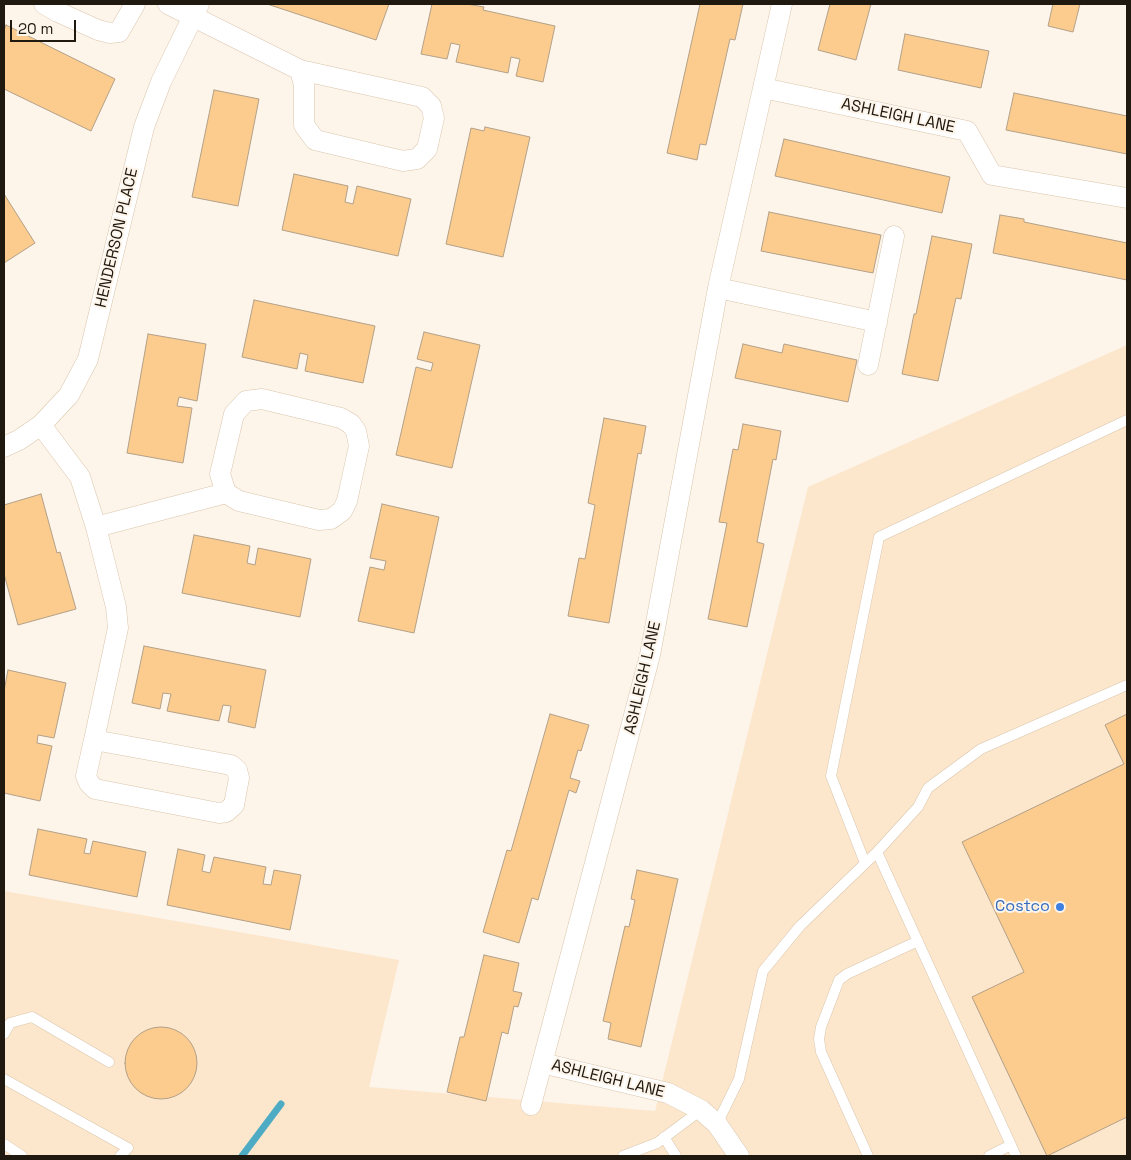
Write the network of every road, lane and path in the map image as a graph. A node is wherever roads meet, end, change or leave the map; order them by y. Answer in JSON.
{"nodes":[{"id":1,"x":44,"y":4,"type":"edge"},
{"id":2,"x":136,"y":4,"type":"edge"},
{"id":3,"x":168,"y":4,"type":"edge"},
{"id":4,"x":782,"y":4,"type":"edge"},
{"id":5,"x":196,"y":10,"type":"edge"},
{"id":6,"x":300,"y":70,"type":"junction"},
{"id":7,"x":763,"y":88,"type":"junction"},
{"id":8,"x":1127,"y":198,"type":"edge"},
{"id":9,"x":894,"y":236,"type":"dead end"},
{"id":10,"x":718,"y":288,"type":"junction"},
{"id":11,"x":877,"y":322,"type":"junction"},
{"id":12,"x":868,"y":365,"type":"dead end"},
{"id":13,"x":1127,"y":420,"type":"edge"},
{"id":14,"x":41,"y":425,"type":"junction"},
{"id":15,"x":4,"y":447,"type":"edge"},
{"id":16,"x":226,"y":493,"type":"junction"},
{"id":17,"x":96,"y":527,"type":"junction"},
{"id":18,"x":1127,"y":685,"type":"edge"},
{"id":19,"x":94,"y":740,"type":"junction"},
{"id":20,"x":877,"y":852,"type":"junction"},
{"id":21,"x":865,"y":863,"type":"junction"},
{"id":22,"x":918,"y":942,"type":"junction"},
{"id":23,"x":4,"y":1034,"type":"edge"},
{"id":24,"x":110,"y":1062,"type":"dead end"},
{"id":25,"x":542,"y":1063,"type":"junction"},
{"id":26,"x":4,"y":1079,"type":"edge"},
{"id":27,"x":531,"y":1105,"type":"dead end"},
{"id":28,"x":701,"y":1110,"type":"junction"},
{"id":29,"x":717,"y":1124,"type":"junction"},
{"id":30,"x":664,"y":1137,"type":"junction"},
{"id":31,"x":4,"y":1144,"type":"edge"},
{"id":32,"x":1011,"y":1145,"type":"junction"},
{"id":33,"x":22,"y":1156,"type":"edge"},
{"id":34,"x":120,"y":1156,"type":"edge"},
{"id":35,"x":623,"y":1156,"type":"edge"},
{"id":36,"x":676,"y":1156,"type":"edge"},
{"id":37,"x":739,"y":1156,"type":"edge"},
{"id":38,"x":868,"y":1156,"type":"edge"},
{"id":39,"x":990,"y":1156,"type":"edge"},
{"id":40,"x":1016,"y":1156,"type":"edge"}],
"edges":[{"from":1,"to":2,"type":"street"},
{"from":3,"to":5,"type":"street"},
{"from":4,"to":7,"type":"street","name":"ASHLEIGH LANE"},
{"from":5,"to":6,"type":"street"},
{"from":5,"to":14,"type":"street","name":"HENDERSON PLACE"},
{"from":6,"to":6,"type":"street"},
{"from":7,"to":8,"type":"street","name":"ASHLEIGH LANE"},
{"from":7,"to":10,"type":"street","name":"ASHLEIGH LANE"},
{"from":9,"to":11,"type":"street"},
{"from":10,"to":11,"type":"street"},
{"from":10,"to":25,"type":"street","name":"ASHLEIGH LANE"},
{"from":11,"to":12,"type":"street"},
{"from":13,"to":21,"type":"lane"},
{"from":14,"to":15,"type":"street","name":"HENDERSON PLACE"},
{"from":14,"to":17,"type":"street"},
{"from":16,"to":16,"type":"street"},
{"from":16,"to":17,"type":"street"},
{"from":17,"to":19,"type":"street"},
{"from":18,"to":20,"type":"lane"},
{"from":19,"to":19,"type":"street"},
{"from":20,"to":21,"type":"lane"},
{"from":20,"to":22,"type":"lane"},
{"from":21,"to":29,"type":"lane"},
{"from":22,"to":32,"type":"lane"},
{"from":22,"to":38,"type":"lane"},
{"from":23,"to":24,"type":"lane"},
{"from":25,"to":27,"type":"street","name":"ASHLEIGH LANE"},
{"from":25,"to":28,"type":"street","name":"ASHLEIGH LANE"},
{"from":26,"to":34,"type":"lane"},
{"from":28,"to":29,"type":"street","name":"ASHLEIGH LANE"},
{"from":28,"to":30,"type":"lane"},
{"from":29,"to":37,"type":"street","name":"ASHLEIGH LANE"},
{"from":30,"to":35,"type":"lane"},
{"from":30,"to":36,"type":"lane"},
{"from":31,"to":33,"type":"lane"},
{"from":32,"to":39,"type":"lane"},
{"from":32,"to":40,"type":"lane"}]}
